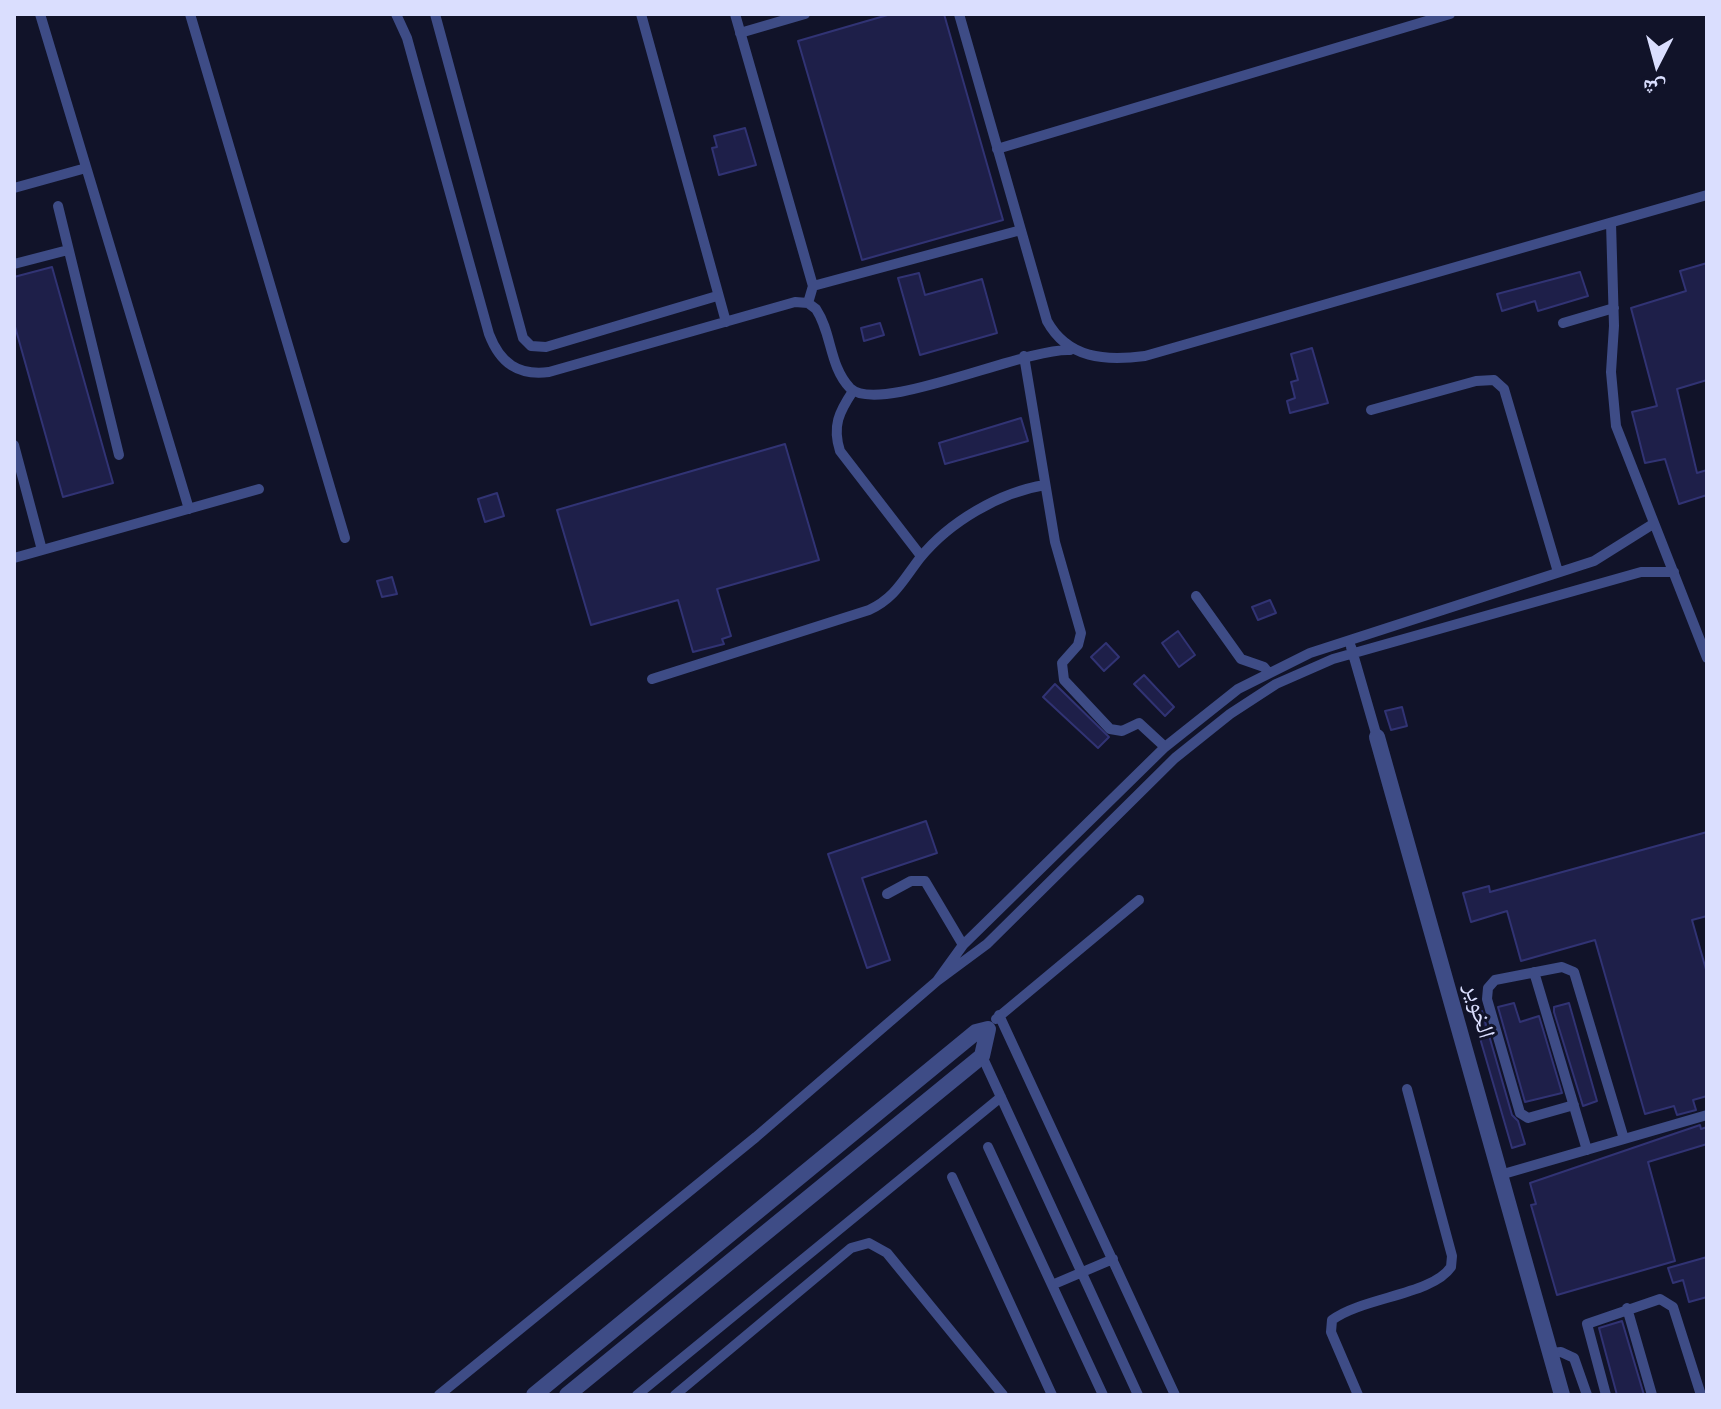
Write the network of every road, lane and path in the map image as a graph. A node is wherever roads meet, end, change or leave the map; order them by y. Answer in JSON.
{"nodes":[{"id":1,"x":40,"y":14,"type":"edge"},
{"id":2,"x":190,"y":14,"type":"edge"},
{"id":3,"x":396,"y":14,"type":"edge"},
{"id":4,"x":435,"y":14,"type":"edge"},
{"id":5,"x":641,"y":14,"type":"edge"},
{"id":6,"x":735,"y":14,"type":"edge"},
{"id":7,"x":805,"y":14,"type":"edge"},
{"id":8,"x":959,"y":14,"type":"edge"},
{"id":9,"x":1450,"y":14,"type":"edge"},
{"id":10,"x":740,"y":33,"type":"junction"},
{"id":11,"x":997,"y":149,"type":"junction"},
{"id":12,"x":86,"y":168,"type":"junction"},
{"id":13,"x":14,"y":188,"type":"edge"},
{"id":14,"x":1707,"y":195,"type":"edge"},
{"id":15,"x":58,"y":206,"type":"dead end"},
{"id":16,"x":1611,"y":223,"type":"junction"},
{"id":17,"x":1021,"y":230,"type":"junction"},
{"id":18,"x":68,"y":250,"type":"junction"},
{"id":19,"x":14,"y":264,"type":"edge"},
{"id":20,"x":813,"y":286,"type":"junction"},
{"id":21,"x":717,"y":296,"type":"junction"},
{"id":22,"x":808,"y":303,"type":"junction"},
{"id":23,"x":1614,"y":308,"type":"junction"},
{"id":24,"x":726,"y":322,"type":"junction"},
{"id":25,"x":1563,"y":323,"type":"dead end"},
{"id":26,"x":1070,"y":350,"type":"junction"},
{"id":27,"x":1024,"y":356,"type":"junction"},
{"id":28,"x":853,"y":391,"type":"junction"},
{"id":29,"x":1371,"y":410,"type":"dead end"},
{"id":30,"x":14,"y":445,"type":"edge"},
{"id":31,"x":119,"y":455,"type":"dead end"},
{"id":32,"x":1045,"y":485,"type":"junction"},
{"id":33,"x":259,"y":489,"type":"dead end"},
{"id":34,"x":189,"y":509,"type":"junction"},
{"id":35,"x":1653,"y":524,"type":"junction"},
{"id":36,"x":345,"y":538,"type":"dead end"},
{"id":37,"x":42,"y":550,"type":"junction"},
{"id":38,"x":921,"y":556,"type":"junction"},
{"id":39,"x":14,"y":558,"type":"edge"},
{"id":40,"x":1558,"y":572,"type":"junction"},
{"id":41,"x":1674,"y":572,"type":"junction"},
{"id":42,"x":1196,"y":596,"type":"dead end"},
{"id":43,"x":1349,"y":641,"type":"junction"},
{"id":44,"x":1353,"y":653,"type":"junction"},
{"id":45,"x":1707,"y":658,"type":"edge"},
{"id":46,"x":1268,"y":672,"type":"junction"},
{"id":47,"x":652,"y":679,"type":"dead end"},
{"id":48,"x":1377,"y":737,"type":"joint"},
{"id":49,"x":1165,"y":747,"type":"junction"},
{"id":50,"x":887,"y":894,"type":"dead end"},
{"id":51,"x":1139,"y":900,"type":"dead end"},
{"id":52,"x":963,"y":945,"type":"junction"},
{"id":53,"x":1534,"y":972,"type":"junction"},
{"id":54,"x":937,"y":981,"type":"junction"},
{"id":55,"x":993,"y":1022,"type":"junction"},
{"id":56,"x":982,"y":1056,"type":"junction"},
{"id":57,"x":1407,"y":1089,"type":"dead end"},
{"id":58,"x":1001,"y":1097,"type":"junction"},
{"id":59,"x":1574,"y":1105,"type":"junction"},
{"id":60,"x":1707,"y":1115,"type":"edge"},
{"id":61,"x":1624,"y":1139,"type":"junction"},
{"id":62,"x":988,"y":1147,"type":"dead end"},
{"id":63,"x":1587,"y":1150,"type":"junction"},
{"id":64,"x":1500,"y":1175,"type":"junction"},
{"id":65,"x":952,"y":1177,"type":"dead end"},
{"id":66,"x":1113,"y":1259,"type":"junction"},
{"id":67,"x":1081,"y":1271,"type":"junction"},
{"id":68,"x":1052,"y":1285,"type":"junction"},
{"id":69,"x":1627,"y":1308,"type":"junction"},
{"id":70,"x":1550,"y":1353,"type":"junction"},
{"id":71,"x":439,"y":1395,"type":"edge"},
{"id":72,"x":534,"y":1395,"type":"edge"},
{"id":73,"x":567,"y":1395,"type":"edge"},
{"id":74,"x":637,"y":1395,"type":"edge"},
{"id":75,"x":675,"y":1395,"type":"edge"},
{"id":76,"x":1003,"y":1395,"type":"edge"},
{"id":77,"x":1052,"y":1395,"type":"edge"},
{"id":78,"x":1103,"y":1395,"type":"edge"},
{"id":79,"x":1138,"y":1395,"type":"edge"},
{"id":80,"x":1175,"y":1395,"type":"edge"},
{"id":81,"x":1358,"y":1395,"type":"edge"},
{"id":82,"x":1562,"y":1395,"type":"edge"},
{"id":83,"x":1587,"y":1395,"type":"edge"},
{"id":84,"x":1606,"y":1395,"type":"edge"},
{"id":85,"x":1652,"y":1395,"type":"edge"},
{"id":86,"x":1701,"y":1395,"type":"edge"}],
"edges":[{"from":1,"to":12,"type":"lane"},
{"from":2,"to":36,"type":"lane"},
{"from":3,"to":24,"type":"lane"},
{"from":4,"to":21,"type":"lane"},
{"from":5,"to":21,"type":"lane"},
{"from":6,"to":10,"type":"lane"},
{"from":7,"to":10,"type":"lane"},
{"from":8,"to":11,"type":"lane"},
{"from":9,"to":11,"type":"lane"},
{"from":10,"to":20,"type":"lane"},
{"from":11,"to":17,"type":"lane"},
{"from":12,"to":13,"type":"lane"},
{"from":12,"to":34,"type":"lane"},
{"from":14,"to":16,"type":"lane"},
{"from":15,"to":18,"type":"lane"},
{"from":16,"to":23,"type":"lane"},
{"from":16,"to":26,"type":"lane"},
{"from":17,"to":20,"type":"lane"},
{"from":17,"to":26,"type":"lane"},
{"from":18,"to":19,"type":"lane"},
{"from":18,"to":31,"type":"lane"},
{"from":20,"to":22,"type":"lane"},
{"from":21,"to":24,"type":"lane"},
{"from":22,"to":24,"type":"lane"},
{"from":22,"to":28,"type":"lane"},
{"from":23,"to":25,"type":"lane"},
{"from":23,"to":35,"type":"lane"},
{"from":26,"to":27,"type":"lane"},
{"from":27,"to":28,"type":"lane"},
{"from":27,"to":32,"type":"lane"},
{"from":28,"to":38,"type":"lane"},
{"from":29,"to":40,"type":"lane"},
{"from":30,"to":37,"type":"lane"},
{"from":32,"to":38,"type":"lane"},
{"from":32,"to":49,"type":"lane"},
{"from":33,"to":34,"type":"lane"},
{"from":34,"to":37,"type":"lane"},
{"from":35,"to":40,"type":"lane"},
{"from":35,"to":41,"type":"lane"},
{"from":37,"to":39,"type":"lane"},
{"from":38,"to":47,"type":"lane"},
{"from":40,"to":43,"type":"lane"},
{"from":41,"to":44,"type":"lane"},
{"from":41,"to":45,"type":"lane"},
{"from":42,"to":46,"type":"lane"},
{"from":43,"to":44,"type":"lane","name":"الخوير"},
{"from":43,"to":46,"type":"lane"},
{"from":44,"to":48,"type":"lane","name":"الخوير"},
{"from":44,"to":54,"type":"lane"},
{"from":46,"to":49,"type":"lane"},
{"from":48,"to":64,"type":"street","name":"الخوير"},
{"from":49,"to":52,"type":"lane"},
{"from":50,"to":52,"type":"lane"},
{"from":51,"to":55,"type":"lane"},
{"from":52,"to":54,"type":"lane"},
{"from":53,"to":59,"type":"lane"},
{"from":53,"to":59,"type":"lane"},
{"from":53,"to":61,"type":"lane"},
{"from":54,"to":71,"type":"lane"},
{"from":55,"to":56,"type":"street"},
{"from":55,"to":66,"type":"lane"},
{"from":55,"to":72,"type":"street"},
{"from":56,"to":58,"type":"lane"},
{"from":56,"to":73,"type":"street"},
{"from":57,"to":81,"type":"lane"},
{"from":58,"to":67,"type":"lane"},
{"from":58,"to":74,"type":"lane"},
{"from":59,"to":63,"type":"lane"},
{"from":60,"to":61,"type":"lane"},
{"from":61,"to":63,"type":"lane"},
{"from":62,"to":68,"type":"lane"},
{"from":63,"to":64,"type":"lane"},
{"from":64,"to":70,"type":"street","name":"الخوير"},
{"from":65,"to":77,"type":"lane"},
{"from":66,"to":67,"type":"lane"},
{"from":66,"to":80,"type":"lane"},
{"from":67,"to":68,"type":"lane"},
{"from":67,"to":79,"type":"lane"},
{"from":68,"to":78,"type":"lane"},
{"from":69,"to":84,"type":"lane"},
{"from":69,"to":85,"type":"lane"},
{"from":69,"to":86,"type":"lane"},
{"from":70,"to":82,"type":"street","name":"الخوير"},
{"from":70,"to":83,"type":"lane"},
{"from":75,"to":76,"type":"lane"}]}
